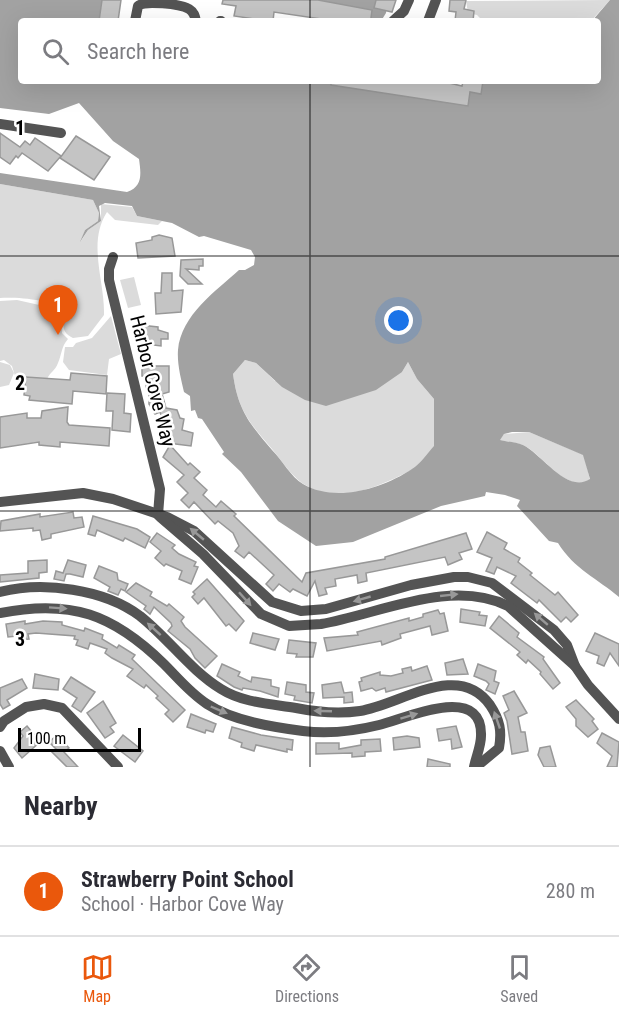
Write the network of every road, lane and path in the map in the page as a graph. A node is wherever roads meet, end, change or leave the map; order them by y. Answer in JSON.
{"nodes":[{"id":1,"x":409,"y":0,"type":"edge"},
{"id":2,"x":436,"y":0,"type":"edge"},
{"id":3,"x":136,"y":18,"type":"edge"},
{"id":4,"x":195,"y":18,"type":"edge"},
{"id":5,"x":396,"y":18,"type":"edge"},
{"id":6,"x":428,"y":18,"type":"edge"},
{"id":7,"x":0,"y":124,"type":"edge"},
{"id":8,"x":61,"y":133,"type":"dead end"},
{"id":9,"x":113,"y":256,"type":"dead end"},
{"id":10,"x":0,"y":502,"type":"edge"},
{"id":11,"x":158,"y":515,"type":"junction"},
{"id":12,"x":0,"y":592,"type":"edge"},
{"id":13,"x":0,"y":613,"type":"edge"},
{"id":14,"x":575,"y":666,"type":"junction"},
{"id":15,"x":619,"y":719,"type":"edge"},
{"id":16,"x":0,"y":727,"type":"edge"},
{"id":17,"x":0,"y":751,"type":"edge"},
{"id":18,"x":9,"y":767,"type":"edge"},
{"id":19,"x":118,"y":767,"type":"edge"},
{"id":20,"x":475,"y":767,"type":"edge"}],
"edges":[{"from":1,"to":5,"type":"street"},
{"from":2,"to":6,"type":"street"},
{"from":3,"to":4,"type":"street"},
{"from":7,"to":8,"type":"street"},
{"from":9,"to":11,"type":"street","name":"Harbor Cove Way"},
{"from":10,"to":11,"type":"street"},
{"from":11,"to":14,"type":"street","one_way":true},
{"from":14,"to":11,"type":"street","one_way":true},
{"from":20,"to":12,"type":"street","one_way":true},
{"from":13,"to":20,"type":"street","one_way":true},
{"from":14,"to":15,"type":"street"},
{"from":16,"to":19,"type":"street"},
{"from":17,"to":18,"type":"street"}]}
